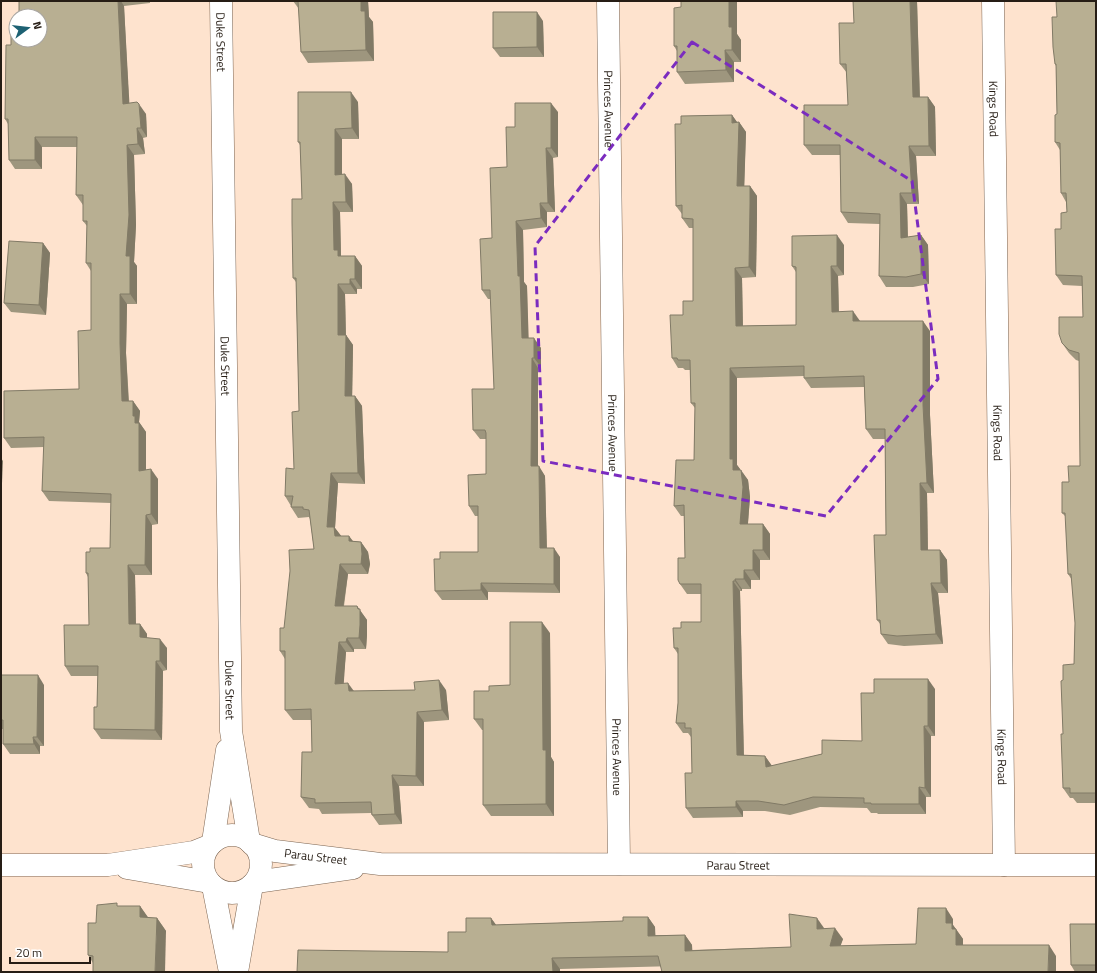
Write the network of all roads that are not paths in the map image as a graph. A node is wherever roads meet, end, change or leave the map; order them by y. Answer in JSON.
{"nodes":[{"id":1,"x":221,"y":1,"type":"edge"},
{"id":2,"x":608,"y":1,"type":"edge"},
{"id":3,"x":993,"y":1,"type":"edge"},
{"id":4,"x":230,"y":731,"type":"junction"},
{"id":5,"x":251,"y":842,"type":"junction"},
{"id":6,"x":211,"y":844,"type":"junction"},
{"id":7,"x":380,"y":864,"type":"junction"},
{"id":8,"x":619,"y":864,"type":"junction"},
{"id":9,"x":1,"y":865,"type":"edge"},
{"id":10,"x":108,"y":865,"type":"junction"},
{"id":11,"x":1004,"y":865,"type":"junction"},
{"id":12,"x":1096,"y":865,"type":"edge"},
{"id":13,"x":211,"y":884,"type":"junction"},
{"id":14,"x":254,"y":884,"type":"junction"},
{"id":15,"x":230,"y":972,"type":"edge"},
{"id":16,"x":237,"y":972,"type":"edge"}],
"edges":[{"from":1,"to":4,"type":"street","name":"Duke Street"},
{"from":2,"to":8,"type":"street","name":"Princes Avenue"},
{"from":3,"to":11,"type":"street","name":"Kings Road"},
{"from":4,"to":5,"type":"street","name":"Duke Street"},
{"from":4,"to":6,"type":"street","name":"Duke Street"},
{"from":5,"to":6,"type":"street"},
{"from":5,"to":7,"type":"street","name":"Parau Street"},
{"from":5,"to":14,"type":"street"},
{"from":6,"to":10,"type":"street"},
{"from":6,"to":13,"type":"street"},
{"from":7,"to":8,"type":"street","name":"Parau Street"},
{"from":7,"to":14,"type":"street","name":"Parau Street"},
{"from":8,"to":11,"type":"street","name":"Parau Street"},
{"from":9,"to":10,"type":"street"},
{"from":10,"to":13,"type":"street"},
{"from":11,"to":12,"type":"street","name":"Parau Street"},
{"from":13,"to":14,"type":"street"},
{"from":13,"to":15,"type":"street"},
{"from":14,"to":16,"type":"street"}]}
